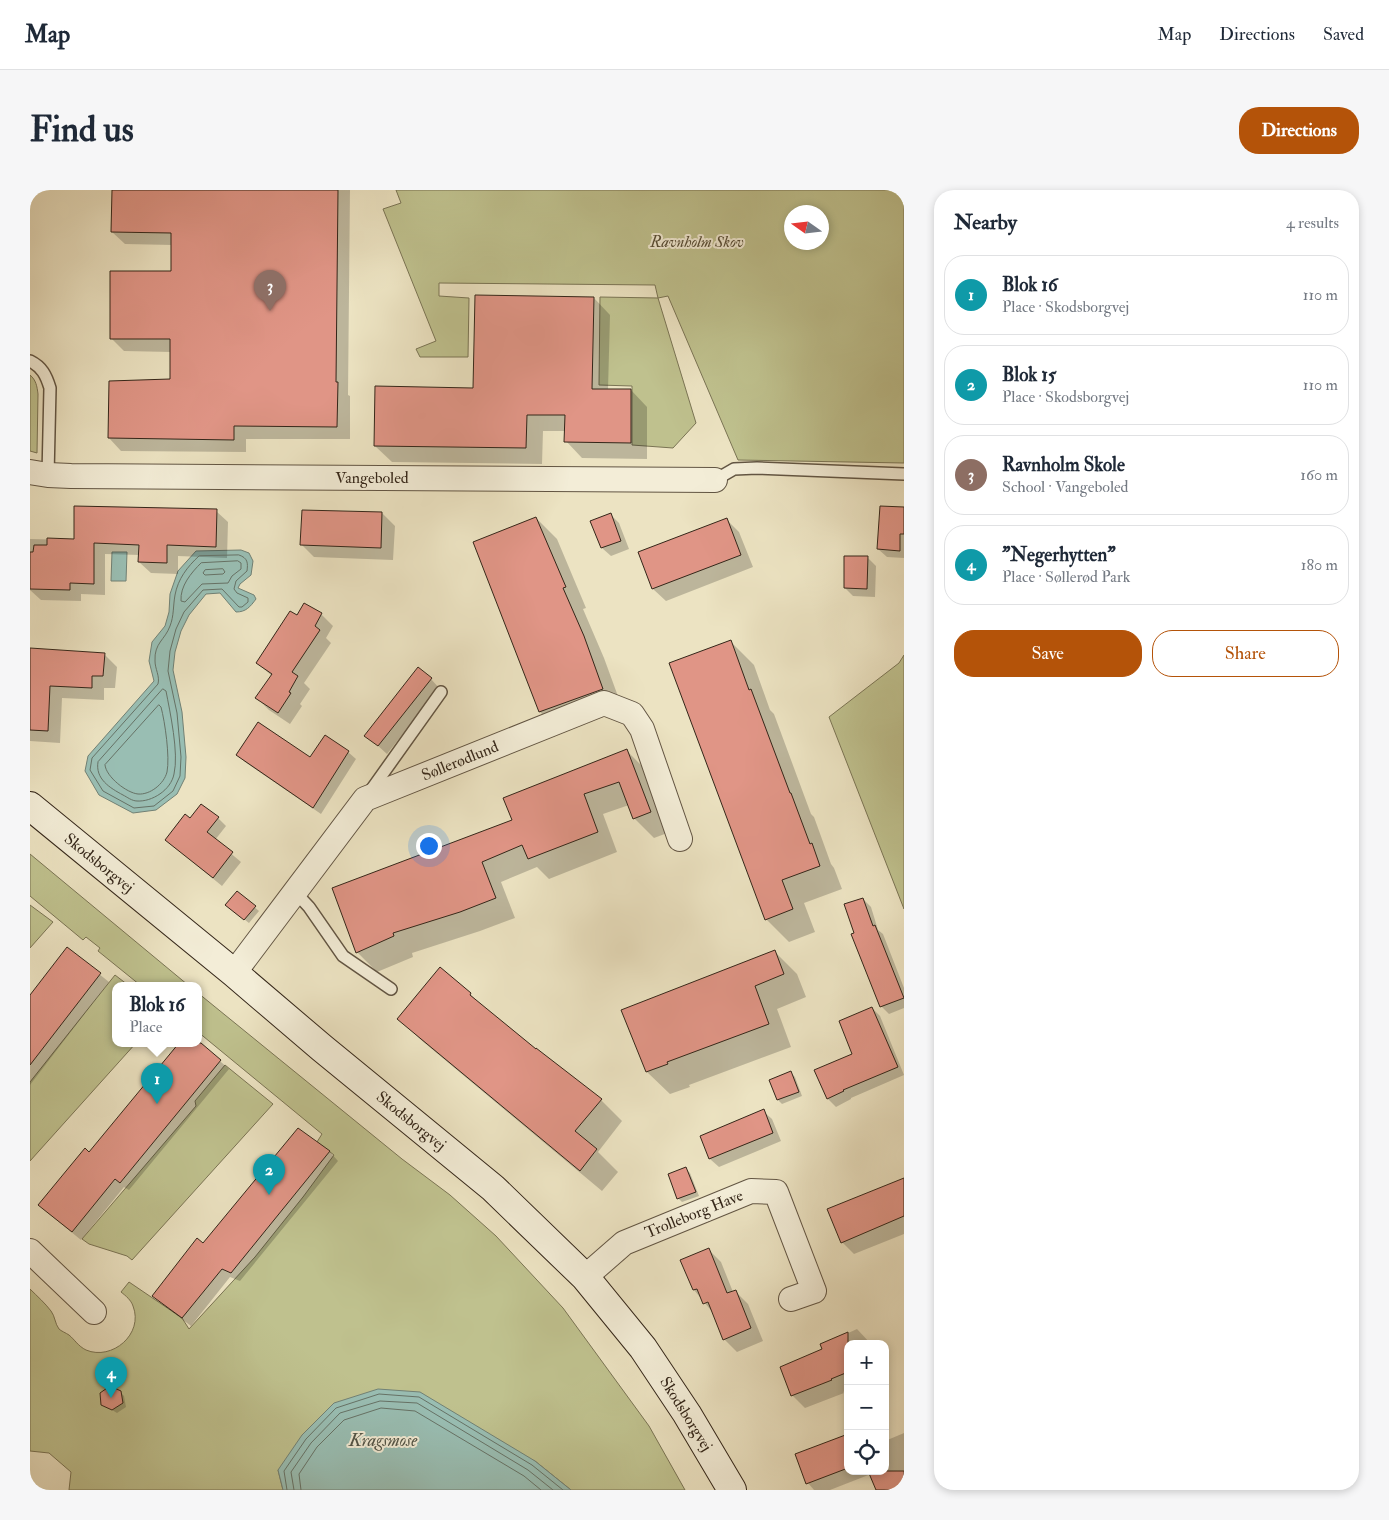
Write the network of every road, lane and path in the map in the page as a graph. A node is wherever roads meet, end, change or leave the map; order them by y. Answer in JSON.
{"nodes":[{"id":1,"x":30,"y":361,"type":"edge"},
{"id":2,"x":39,"y":474,"type":"edge"},
{"id":3,"x":904,"y":474,"type":"edge"},
{"id":4,"x":715,"y":480,"type":"joint"},
{"id":5,"x":441,"y":692,"type":"dead end"},
{"id":6,"x":365,"y":799,"type":"junction"},
{"id":7,"x":30,"y":806,"type":"edge"},
{"id":8,"x":680,"y":839,"type":"dead end"},
{"id":9,"x":295,"y":892,"type":"junction"},
{"id":10,"x":234,"y":973,"type":"junction"},
{"id":11,"x":391,"y":989,"type":"dead end"},
{"id":12,"x":30,"y":1250,"type":"edge"},
{"id":13,"x":585,"y":1277,"type":"junction"},
{"id":14,"x":791,"y":1299,"type":"dead end"},
{"id":15,"x":94,"y":1312,"type":"dead end"},
{"id":16,"x":732,"y":1490,"type":"edge"}],
"edges":[{"from":1,"to":2,"type":"lane"},
{"from":2,"to":4,"type":"street","name":"Vangeboled"},
{"from":3,"to":4,"type":"lane"},
{"from":5,"to":6,"type":"lane"},
{"from":6,"to":8,"type":"street","name":"Søllerødlund"},
{"from":6,"to":9,"type":"street"},
{"from":7,"to":10,"type":"street","name":"Skodsborgvej"},
{"from":9,"to":10,"type":"street"},
{"from":9,"to":11,"type":"lane"},
{"from":10,"to":13,"type":"street","name":"Skodsborgvej"},
{"from":12,"to":15,"type":"street"},
{"from":13,"to":14,"type":"street","name":"Trolleborg Have"},
{"from":13,"to":16,"type":"street","name":"Skodsborgvej"}]}
